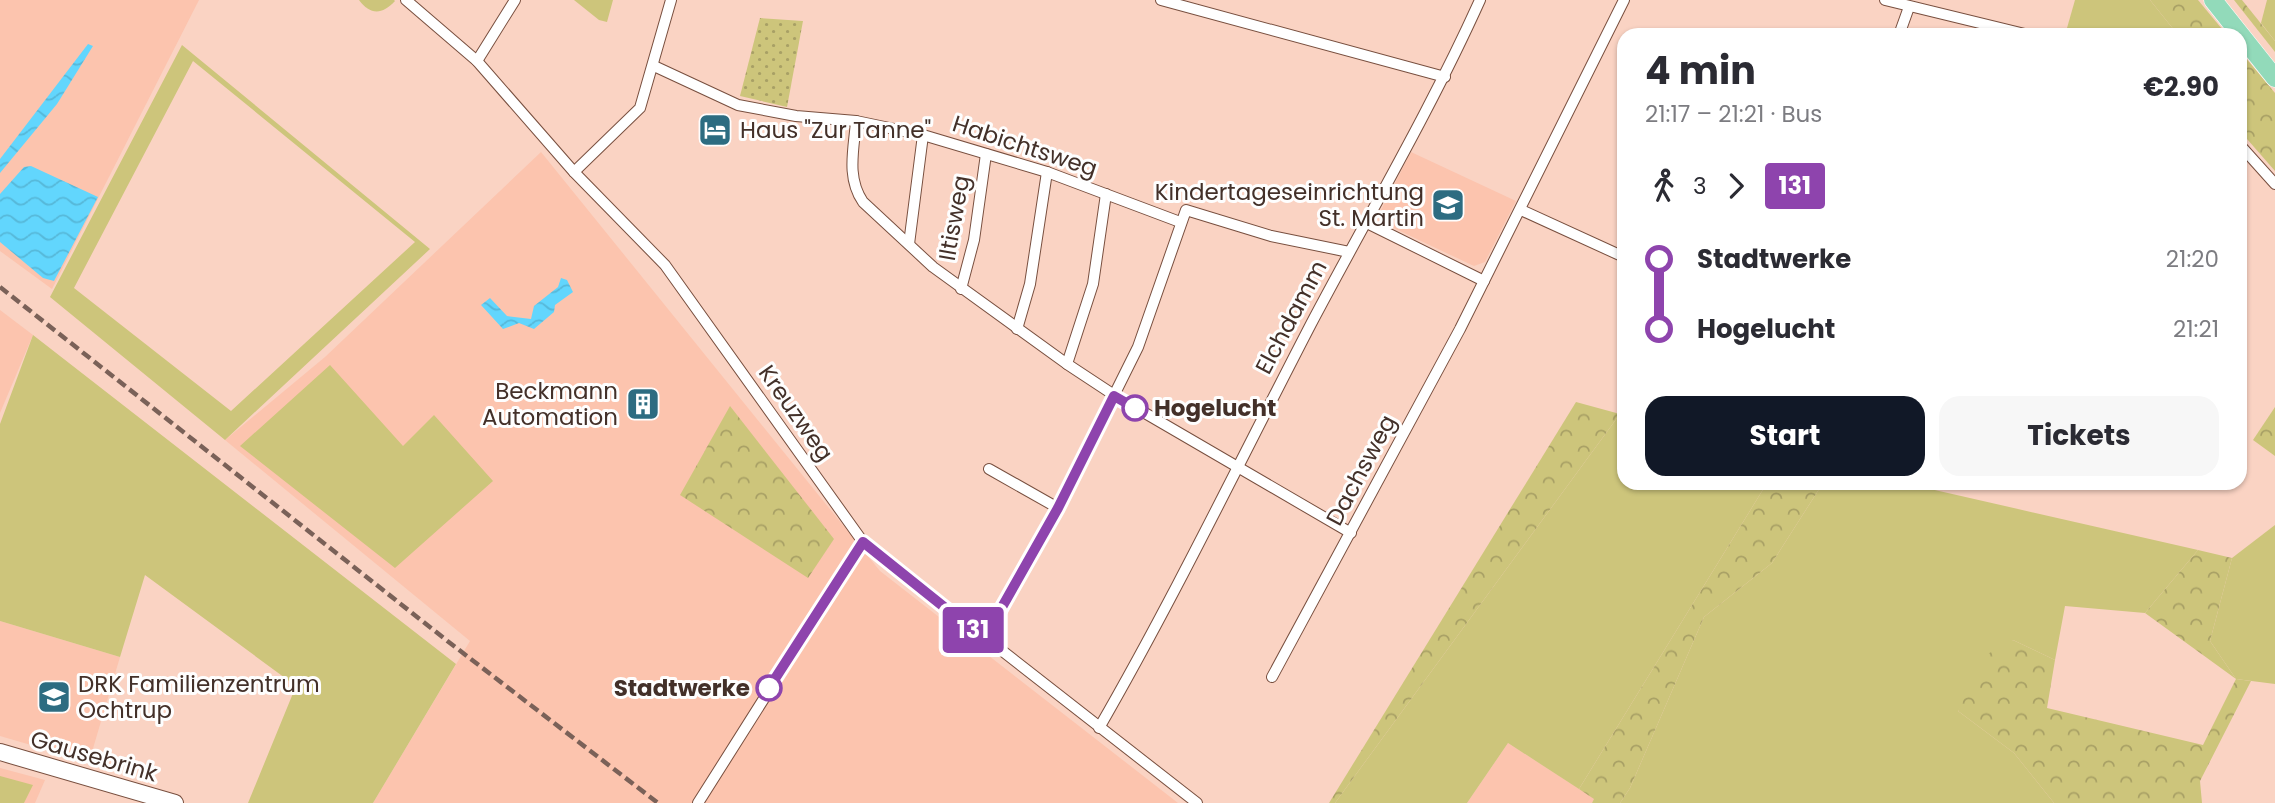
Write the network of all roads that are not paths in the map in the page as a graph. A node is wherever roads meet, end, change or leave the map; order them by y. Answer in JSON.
{"nodes":[{"id":1,"x":406,"y":0,"type":"edge"},
{"id":2,"x":515,"y":0,"type":"edge"},
{"id":3,"x":671,"y":0,"type":"edge"},
{"id":4,"x":1161,"y":0,"type":"edge"},
{"id":5,"x":1480,"y":0,"type":"edge"},
{"id":6,"x":1624,"y":0,"type":"edge"},
{"id":7,"x":1885,"y":0,"type":"edge"},
{"id":8,"x":2213,"y":0,"type":"edge"},
{"id":9,"x":1909,"y":7,"type":"junction"},
{"id":10,"x":1902,"y":28,"type":"edge"},
{"id":11,"x":1999,"y":28,"type":"edge"},
{"id":12,"x":2235,"y":28,"type":"edge"},
{"id":13,"x":2247,"y":43,"type":"edge"},
{"id":14,"x":477,"y":61,"type":"junction"},
{"id":15,"x":654,"y":66,"type":"junction"},
{"id":16,"x":1445,"y":77,"type":"junction"},
{"id":17,"x":2275,"y":78,"type":"edge"},
{"id":18,"x":856,"y":121,"type":"junction"},
{"id":19,"x":923,"y":135,"type":"junction"},
{"id":20,"x":2247,"y":153,"type":"edge"},
{"id":21,"x":986,"y":154,"type":"junction"},
{"id":22,"x":574,"y":172,"type":"junction"},
{"id":23,"x":1047,"y":172,"type":"junction"},
{"id":24,"x":2275,"y":184,"type":"edge"},
{"id":25,"x":1106,"y":194,"type":"junction"},
{"id":26,"x":1521,"y":210,"type":"junction"},
{"id":27,"x":1180,"y":222,"type":"junction"},
{"id":28,"x":1365,"y":222,"type":"junction"},
{"id":29,"x":909,"y":244,"type":"junction"},
{"id":30,"x":1349,"y":252,"type":"junction"},
{"id":31,"x":1617,"y":254,"type":"edge"},
{"id":32,"x":1483,"y":281,"type":"junction"},
{"id":33,"x":961,"y":289,"type":"junction"},
{"id":34,"x":1017,"y":329,"type":"junction"},
{"id":35,"x":1067,"y":364,"type":"junction"},
{"id":36,"x":1114,"y":396,"type":"junction"},
{"id":37,"x":1237,"y":466,"type":"junction"},
{"id":38,"x":989,"y":469,"type":"dead end"},
{"id":39,"x":1058,"y":508,"type":"junction"},
{"id":40,"x":1351,"y":533,"type":"junction"},
{"id":41,"x":863,"y":542,"type":"junction"},
{"id":42,"x":984,"y":639,"type":"junction"},
{"id":43,"x":1272,"y":677,"type":"dead end"},
{"id":44,"x":1099,"y":728,"type":"junction"},
{"id":45,"x":0,"y":752,"type":"edge"},
{"id":46,"x":171,"y":802,"type":"edge"},
{"id":47,"x":698,"y":803,"type":"edge"},
{"id":48,"x":1197,"y":803,"type":"edge"}],
"edges":[{"from":1,"to":14,"type":"street","name":"Kreuzweg"},
{"from":2,"to":14,"type":"street"},
{"from":3,"to":15,"type":"street"},
{"from":4,"to":16,"type":"street"},
{"from":5,"to":16,"type":"street","name":"Elchdamm"},
{"from":6,"to":26,"type":"street","name":"Dachsweg"},
{"from":7,"to":9,"type":"street"},
{"from":8,"to":12,"type":"highway"},
{"from":9,"to":10,"type":"street"},
{"from":9,"to":11,"type":"street"},
{"from":13,"to":17,"type":"highway"},
{"from":14,"to":22,"type":"street","name":"Kreuzweg"},
{"from":15,"to":18,"type":"street","name":"Habichtsweg"},
{"from":15,"to":22,"type":"street"},
{"from":16,"to":28,"type":"street","name":"Elchdamm"},
{"from":18,"to":19,"type":"street","name":"Habichtsweg"},
{"from":18,"to":29,"type":"street"},
{"from":19,"to":21,"type":"street","name":"Habichtsweg"},
{"from":19,"to":29,"type":"street"},
{"from":20,"to":24,"type":"street"},
{"from":21,"to":23,"type":"street","name":"Habichtsweg"},
{"from":21,"to":33,"type":"street","name":"Iltisweg"},
{"from":22,"to":41,"type":"street","name":"Kreuzweg"},
{"from":23,"to":25,"type":"street","name":"Habichtsweg"},
{"from":23,"to":34,"type":"street"},
{"from":25,"to":27,"type":"street","name":"Habichtsweg"},
{"from":25,"to":35,"type":"street"},
{"from":26,"to":31,"type":"street"},
{"from":26,"to":32,"type":"street","name":"Dachsweg"},
{"from":27,"to":30,"type":"street"},
{"from":27,"to":36,"type":"street"},
{"from":28,"to":30,"type":"street","name":"Elchdamm"},
{"from":28,"to":32,"type":"street"},
{"from":29,"to":33,"type":"street"},
{"from":30,"to":37,"type":"street","name":"Elchdamm"},
{"from":32,"to":40,"type":"street","name":"Dachsweg"},
{"from":33,"to":34,"type":"street"},
{"from":34,"to":35,"type":"street"},
{"from":35,"to":36,"type":"street"},
{"from":36,"to":37,"type":"street"},
{"from":36,"to":39,"type":"street"},
{"from":37,"to":40,"type":"street"},
{"from":37,"to":44,"type":"street","name":"Elchdamm"},
{"from":38,"to":39,"type":"street"},
{"from":39,"to":42,"type":"street"},
{"from":40,"to":43,"type":"street","name":"Dachsweg"},
{"from":41,"to":42,"type":"street","name":"Kreuzweg"},
{"from":41,"to":47,"type":"street"},
{"from":42,"to":44,"type":"street","name":"Kreuzweg"},
{"from":44,"to":48,"type":"street","name":"Kreuzweg"},
{"from":45,"to":46,"type":"main road","name":"Gausebrink"}]}
